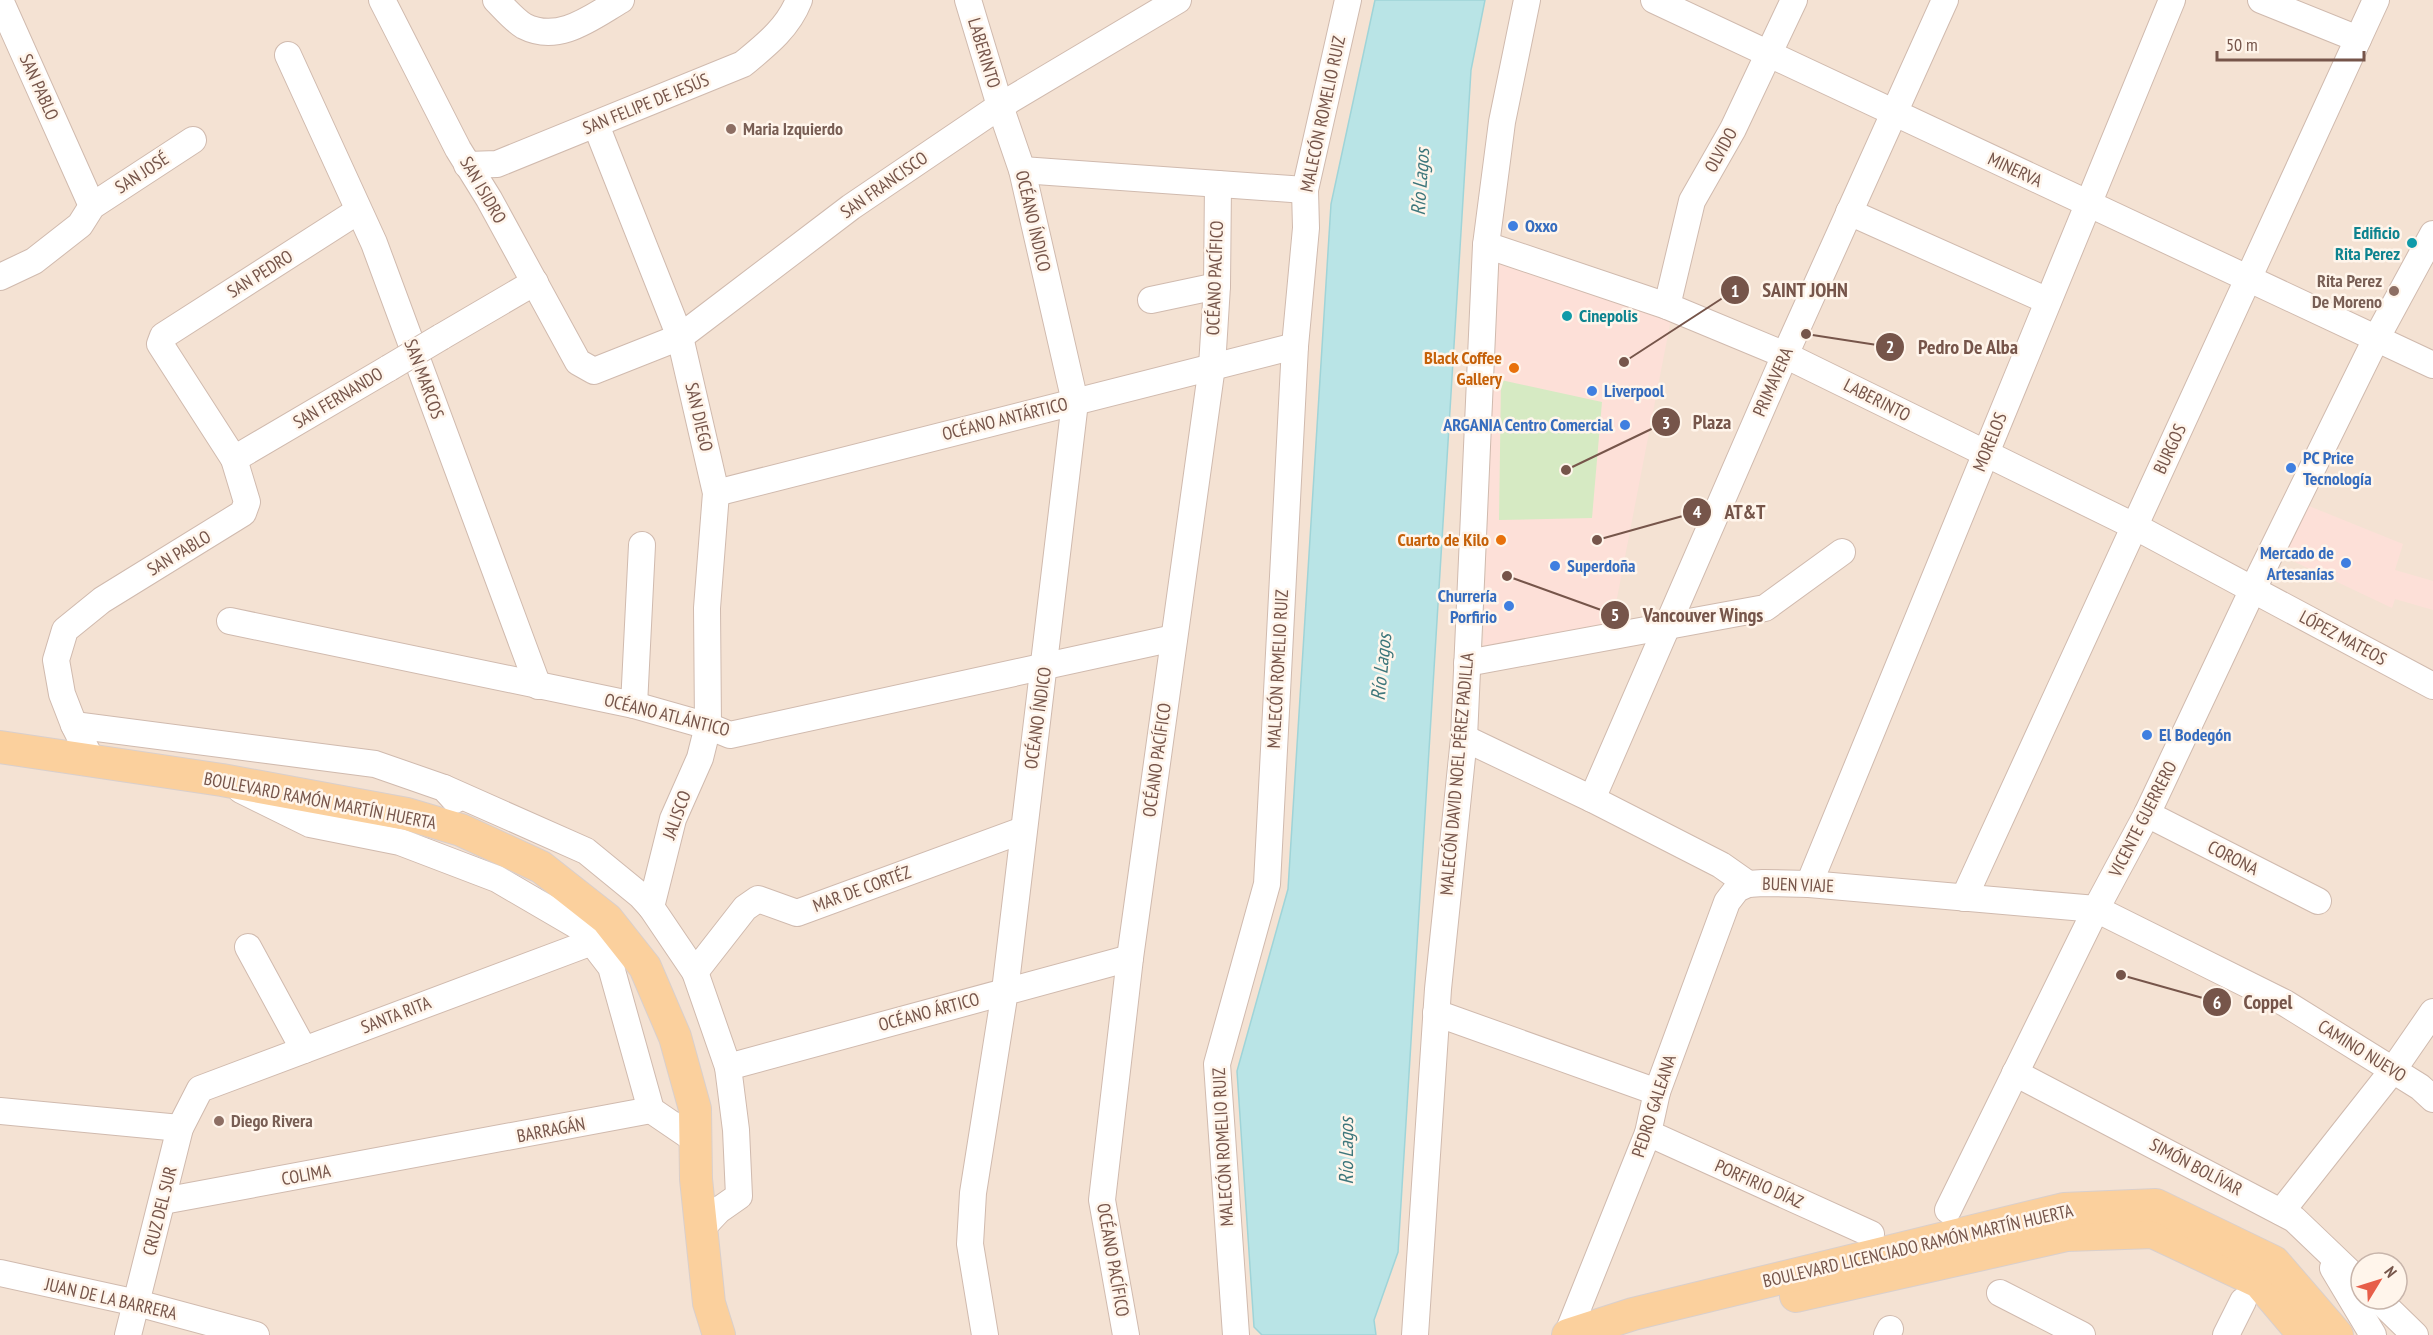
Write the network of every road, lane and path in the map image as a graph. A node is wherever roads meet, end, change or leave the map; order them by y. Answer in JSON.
{"nodes":[{"id":1,"x":0,"y":0,"type":"edge"},
{"id":2,"x":382,"y":0,"type":"edge"},
{"id":3,"x":496,"y":0,"type":"edge"},
{"id":4,"x":621,"y":0,"type":"edge"},
{"id":5,"x":799,"y":0,"type":"edge"},
{"id":6,"x":968,"y":0,"type":"edge"},
{"id":7,"x":1178,"y":0,"type":"edge"},
{"id":8,"x":1348,"y":0,"type":"edge"},
{"id":9,"x":1527,"y":0,"type":"edge"},
{"id":10,"x":1654,"y":0,"type":"edge"},
{"id":11,"x":1794,"y":0,"type":"edge"},
{"id":12,"x":1945,"y":0,"type":"edge"},
{"id":13,"x":2172,"y":0,"type":"edge"},
{"id":14,"x":2261,"y":0,"type":"edge"},
{"id":15,"x":2376,"y":0,"type":"edge"},
{"id":16,"x":2358,"y":39,"type":"junction"},
{"id":17,"x":1770,"y":54,"type":"junction"},
{"id":18,"x":293,"y":67,"type":"dead end"},
{"id":19,"x":1000,"y":106,"type":"junction"},
{"id":20,"x":1894,"y":113,"type":"junction"},
{"id":21,"x":596,"y":125,"type":"junction"},
{"id":22,"x":193,"y":140,"type":"dead end"},
{"id":23,"x":467,"y":165,"type":"junction"},
{"id":24,"x":1022,"y":170,"type":"junction"},
{"id":25,"x":1218,"y":184,"type":"junction"},
{"id":26,"x":1305,"y":190,"type":"junction"},
{"id":27,"x":2088,"y":204,"type":"junction"},
{"id":28,"x":92,"y":206,"type":"junction"},
{"id":29,"x":358,"y":212,"type":"junction"},
{"id":30,"x":1849,"y":212,"type":"junction"},
{"id":31,"x":2433,"y":234,"type":"edge"},
{"id":32,"x":1486,"y":245,"type":"junction"},
{"id":33,"x":0,"y":277,"type":"edge"},
{"id":34,"x":2248,"y":279,"type":"junction"},
{"id":35,"x":535,"y":282,"type":"junction"},
{"id":36,"x":1217,"y":286,"type":"junction"},
{"id":37,"x":1151,"y":300,"type":"dead end"},
{"id":38,"x":2048,"y":301,"type":"junction"},
{"id":39,"x":1667,"y":306,"type":"junction"},
{"id":40,"x":163,"y":336,"type":"joint"},
{"id":41,"x":680,"y":337,"type":"junction"},
{"id":42,"x":2376,"y":339,"type":"junction"},
{"id":43,"x":1295,"y":346,"type":"junction"},
{"id":44,"x":1785,"y":355,"type":"junction"},
{"id":45,"x":2433,"y":365,"type":"edge"},
{"id":46,"x":1212,"y":366,"type":"junction"},
{"id":47,"x":594,"y":371,"type":"joint"},
{"id":48,"x":1075,"y":402,"type":"junction"},
{"id":49,"x":1985,"y":455,"type":"junction"},
{"id":50,"x":234,"y":459,"type":"junction"},
{"id":51,"x":716,"y":493,"type":"junction"},
{"id":52,"x":2134,"y":526,"type":"junction"},
{"id":53,"x":642,"y":545,"type":"dead end"},
{"id":54,"x":1842,"y":552,"type":"dead end"},
{"id":55,"x":2253,"y":589,"type":"junction"},
{"id":56,"x":230,"y":621,"type":"dead end"},
{"id":57,"x":1667,"y":627,"type":"junction"},
{"id":58,"x":1174,"y":638,"type":"junction"},
{"id":59,"x":1467,"y":663,"type":"junction"},
{"id":60,"x":1045,"y":666,"type":"junction"},
{"id":61,"x":538,"y":686,"type":"junction"},
{"id":62,"x":2433,"y":686,"type":"edge"},
{"id":63,"x":634,"y":705,"type":"junction"},
{"id":64,"x":74,"y":725,"type":"junction"},
{"id":65,"x":708,"y":726,"type":"junction"},
{"id":66,"x":1464,"y":738,"type":"junction"},
{"id":67,"x":0,"y":747,"type":"edge"},
{"id":68,"x":92,"y":761,"type":"junction"},
{"id":69,"x":222,"y":780,"type":"junction"},
{"id":70,"x":444,"y":788,"type":"junction"},
{"id":71,"x":1592,"y":799,"type":"junction"},
{"id":72,"x":2147,"y":814,"type":"junction"},
{"id":73,"x":1023,"y":830,"type":"junction"},
{"id":74,"x":497,"y":846,"type":"junction"},
{"id":75,"x":1748,"y":884,"type":"junction"},
{"id":76,"x":1809,"y":884,"type":"junction"},
{"id":77,"x":1964,"y":897,"type":"junction"},
{"id":78,"x":2318,"y":901,"type":"dead end"},
{"id":79,"x":651,"y":907,"type":"junction"},
{"id":80,"x":2096,"y":909,"type":"junction"},
{"id":81,"x":592,"y":942,"type":"junction"},
{"id":82,"x":248,"y":947,"type":"dead end"},
{"id":83,"x":1130,"y":958,"type":"junction"},
{"id":84,"x":695,"y":972,"type":"junction"},
{"id":85,"x":1005,"y":991,"type":"junction"},
{"id":86,"x":2433,"y":1012,"type":"edge"},
{"id":87,"x":1436,"y":1013,"type":"junction"},
{"id":88,"x":304,"y":1050,"type":"junction"},
{"id":89,"x":728,"y":1067,"type":"junction"},
{"id":90,"x":2393,"y":1070,"type":"junction"},
{"id":91,"x":2015,"y":1073,"type":"junction"},
{"id":92,"x":200,"y":1089,"type":"joint"},
{"id":93,"x":1657,"y":1092,"type":"junction"},
{"id":94,"x":2433,"y":1099,"type":"edge"},
{"id":95,"x":651,"y":1110,"type":"junction"},
{"id":96,"x":0,"y":1111,"type":"edge"},
{"id":97,"x":180,"y":1128,"type":"junction"},
{"id":98,"x":1648,"y":1133,"type":"junction"},
{"id":99,"x":695,"y":1140,"type":"junction"},
{"id":100,"x":450,"y":1149,"type":"joint"},
{"id":101,"x":163,"y":1201,"type":"junction"},
{"id":102,"x":1948,"y":1210,"type":"dead end"},
{"id":103,"x":2281,"y":1212,"type":"junction"},
{"id":104,"x":702,"y":1228,"type":"junction"},
{"id":105,"x":1871,"y":1234,"type":"dead end"},
{"id":106,"x":2314,"y":1238,"type":"junction"},
{"id":107,"x":2349,"y":1272,"type":"edge"},
{"id":108,"x":0,"y":1273,"type":"edge"},
{"id":109,"x":2000,"y":1293,"type":"dead end"},
{"id":110,"x":2243,"y":1301,"type":"dead end"},
{"id":111,"x":137,"y":1303,"type":"junction"},
{"id":112,"x":2390,"y":1311,"type":"edge"},
{"id":113,"x":128,"y":1335,"type":"edge"},
{"id":114,"x":256,"y":1335,"type":"edge"},
{"id":115,"x":719,"y":1335,"type":"edge"},
{"id":116,"x":985,"y":1335,"type":"edge"},
{"id":117,"x":1126,"y":1335,"type":"edge"},
{"id":118,"x":1236,"y":1335,"type":"edge"},
{"id":119,"x":1414,"y":1335,"type":"edge"},
{"id":120,"x":1568,"y":1335,"type":"edge"},
{"id":121,"x":1619,"y":1335,"type":"edge"},
{"id":122,"x":2082,"y":1335,"type":"edge"},
{"id":123,"x":2226,"y":1335,"type":"edge"},
{"id":124,"x":2304,"y":1335,"type":"edge"},
{"id":125,"x":2337,"y":1335,"type":"edge"},
{"id":126,"x":2373,"y":1335,"type":"edge"},
{"id":127,"x":2415,"y":1335,"type":"edge"}],
"edges":[{"from":1,"to":28,"type":"street","name":"SAN PABLO"},
{"from":2,"to":23,"type":"street","name":"SAN ISIDRO"},
{"from":3,"to":4,"type":"street"},
{"from":5,"to":21,"type":"street","name":"SAN FELIPE DE JESÚS"},
{"from":6,"to":19,"type":"street","name":"LABERINTO"},
{"from":7,"to":19,"type":"street","name":"SAN FRANCISCO"},
{"from":8,"to":26,"type":"street","name":"MALECÓN ROMELIO RUIZ"},
{"from":9,"to":32,"type":"street","name":"MALECÓN DAVID NOEL PÉREZ PADILLA"},
{"from":10,"to":17,"type":"street","name":"MINERVA"},
{"from":11,"to":17,"type":"street","name":"OLVIDO"},
{"from":12,"to":20,"type":"street","name":"PRIMAVERA"},
{"from":13,"to":27,"type":"street","name":"MORELOS"},
{"from":14,"to":16,"type":"street"},
{"from":15,"to":16,"type":"street","name":"BURGOS"},
{"from":16,"to":34,"type":"street","name":"BURGOS"},
{"from":17,"to":20,"type":"street","name":"MINERVA"},
{"from":17,"to":39,"type":"street","name":"OLVIDO"},
{"from":18,"to":29,"type":"street","name":"SAN MARCOS"},
{"from":19,"to":24,"type":"street","name":"OCÉANO ÍNDICO"},
{"from":19,"to":41,"type":"street","name":"SAN FRANCISCO"},
{"from":20,"to":27,"type":"street","name":"MINERVA"},
{"from":20,"to":30,"type":"street","name":"PRIMAVERA"},
{"from":21,"to":23,"type":"street","name":"SAN FELIPE DE JESÚS"},
{"from":21,"to":41,"type":"street","name":"SAN DIEGO"},
{"from":22,"to":28,"type":"street","name":"SAN JOSÉ"},
{"from":23,"to":35,"type":"street","name":"SAN ISIDRO"},
{"from":24,"to":25,"type":"street"},
{"from":24,"to":48,"type":"street","name":"OCÉANO ÍNDICO"},
{"from":25,"to":26,"type":"street"},
{"from":25,"to":36,"type":"street","name":"OCÉANO PACÍFICO"},
{"from":26,"to":43,"type":"street","name":"MALECÓN ROMELIO RUIZ"},
{"from":27,"to":34,"type":"street","name":"MINERVA"},
{"from":27,"to":38,"type":"street","name":"MORELOS"},
{"from":28,"to":33,"type":"street","name":"SAN JOSÉ"},
{"from":29,"to":40,"type":"street","name":"SAN PEDRO"},
{"from":29,"to":61,"type":"street","name":"SAN MARCOS"},
{"from":30,"to":38,"type":"street"},
{"from":30,"to":44,"type":"street","name":"PRIMAVERA"},
{"from":31,"to":42,"type":"street","name":"VICENTE GUERRERO"},
{"from":32,"to":39,"type":"street","name":"LABERINTO"},
{"from":32,"to":59,"type":"street","name":"MALECÓN DAVID NOEL PÉREZ PADILLA"},
{"from":34,"to":42,"type":"street","name":"MINERVA"},
{"from":34,"to":52,"type":"street","name":"BURGOS"},
{"from":35,"to":47,"type":"street","name":"SAN ISIDRO"},
{"from":35,"to":50,"type":"street","name":"SAN FERNANDO","bridge":true},
{"from":36,"to":37,"type":"street"},
{"from":36,"to":46,"type":"street","name":"OCÉANO PACÍFICO"},
{"from":38,"to":49,"type":"street","name":"MORELOS"},
{"from":39,"to":44,"type":"street","name":"LABERINTO"},
{"from":40,"to":50,"type":"street","name":"SAN PABLO"},
{"from":41,"to":47,"type":"street","name":"SAN FRANCISCO"},
{"from":41,"to":51,"type":"street","name":"SAN DIEGO"},
{"from":42,"to":45,"type":"street","name":"MINERVA"},
{"from":42,"to":55,"type":"street","name":"VICENTE GUERRERO"},
{"from":43,"to":46,"type":"street","name":"OCÉANO ANTÁRTICO"},
{"from":43,"to":118,"type":"street","name":"MALECÓN ROMELIO RUIZ"},
{"from":44,"to":49,"type":"street","name":"LABERINTO"},
{"from":44,"to":57,"type":"street","name":"PRIMAVERA"},
{"from":46,"to":48,"type":"street","name":"OCÉANO ANTÁRTICO"},
{"from":46,"to":58,"type":"street","name":"OCÉANO PACÍFICO"},
{"from":48,"to":51,"type":"street","name":"OCÉANO ANTÁRTICO"},
{"from":48,"to":60,"type":"street","name":"OCÉANO ÍNDICO"},
{"from":49,"to":52,"type":"street","name":"LABERINTO"},
{"from":49,"to":76,"type":"street","name":"MORELOS"},
{"from":50,"to":64,"type":"street","name":"SAN PABLO"},
{"from":51,"to":65,"type":"street","name":"SAN DIEGO"},
{"from":52,"to":55,"type":"street","name":"LABERINTO"},
{"from":52,"to":77,"type":"street","name":"BURGOS"},
{"from":53,"to":63,"type":"street"},
{"from":54,"to":57,"type":"street"},
{"from":55,"to":62,"type":"street","name":"LÓPEZ MATEOS"},
{"from":55,"to":72,"type":"street","name":"VICENTE GUERRERO"},
{"from":56,"to":61,"type":"street","name":"OCÉANO ATLÁNTICO"},
{"from":57,"to":59,"type":"street"},
{"from":57,"to":71,"type":"street","name":"PRIMAVERA"},
{"from":58,"to":60,"type":"street","name":"OCÉANO ATLÁNTICO"},
{"from":58,"to":83,"type":"street","name":"OCÉANO PACÍFICO"},
{"from":59,"to":66,"type":"street","name":"MALECÓN DAVID NOEL PÉREZ PADILLA"},
{"from":60,"to":65,"type":"street","name":"OCÉANO ATLÁNTICO"},
{"from":60,"to":73,"type":"street","name":"OCÉANO ÍNDICO"},
{"from":61,"to":63,"type":"street","name":"OCÉANO ATLÁNTICO"},
{"from":63,"to":65,"type":"street","name":"OCÉANO ATLÁNTICO"},
{"from":64,"to":68,"type":"street","name":"SAN PABLO"},
{"from":64,"to":70,"type":"street"},
{"from":65,"to":79,"type":"street","name":"JALISCO"},
{"from":66,"to":71,"type":"street","name":"BUEN VIAJE"},
{"from":66,"to":87,"type":"street","name":"MALECÓN DAVID NOEL PÉREZ PADILLA"},
{"from":67,"to":68,"type":"main road","name":"BOULEVARD RAMÓN MARTÍN HUERTA"},
{"from":68,"to":69,"type":"main road","name":"BOULEVARD RAMÓN MARTÍN HUERTA"},
{"from":69,"to":74,"type":"main road","name":"BOULEVARD RAMÓN MARTÍN HUERTA"},
{"from":69,"to":81,"type":"street"},
{"from":70,"to":74,"type":"street"},
{"from":70,"to":79,"type":"street"},
{"from":71,"to":75,"type":"street","name":"BUEN VIAJE"},
{"from":72,"to":78,"type":"street","name":"CORONA"},
{"from":72,"to":80,"type":"street","name":"VICENTE GUERRERO"},
{"from":73,"to":84,"type":"street","name":"MAR DE CORTÉZ"},
{"from":73,"to":85,"type":"street","name":"OCÉANO ÍNDICO"},
{"from":74,"to":99,"type":"main road","name":"BOULEVARD RAMÓN MARTÍN HUERTA"},
{"from":75,"to":76,"type":"street","name":"BUEN VIAJE"},
{"from":75,"to":93,"type":"street","name":"PEDRO GALEANA"},
{"from":76,"to":77,"type":"street","name":"BUEN VIAJE"},
{"from":77,"to":80,"type":"street","name":"BUEN VIAJE"},
{"from":79,"to":84,"type":"street"},
{"from":80,"to":90,"type":"street","name":"CAMINO NUEVO"},
{"from":80,"to":91,"type":"street","name":"VICENTE GUERRERO"},
{"from":81,"to":88,"type":"street","name":"SANTA RITA"},
{"from":81,"to":95,"type":"street"},
{"from":82,"to":88,"type":"street"},
{"from":83,"to":85,"type":"street","name":"OCÉANO ÁRTICO"},
{"from":83,"to":117,"type":"street","name":"OCÉANO PACÍFICO"},
{"from":84,"to":89,"type":"street"},
{"from":85,"to":89,"type":"street","name":"OCÉANO ÁRTICO"},
{"from":85,"to":116,"type":"street","name":"OCÉANO ÍNDICO"},
{"from":86,"to":90,"type":"street"},
{"from":87,"to":93,"type":"street"},
{"from":87,"to":119,"type":"street","name":"MALECÓN DAVID NOEL PÉREZ PADILLA"},
{"from":88,"to":92,"type":"street","name":"SANTA RITA"},
{"from":89,"to":104,"type":"street"},
{"from":90,"to":94,"type":"street","name":"CAMINO NUEVO"},
{"from":90,"to":103,"type":"street"},
{"from":91,"to":102,"type":"street","name":"VICENTE GUERRERO"},
{"from":91,"to":103,"type":"street","name":"SIMÓN BOLÍVAR"},
{"from":92,"to":97,"type":"street","name":"CRUZ DEL SUR"},
{"from":93,"to":98,"type":"street","name":"PEDRO GALEANA"},
{"from":95,"to":99,"type":"street"},
{"from":95,"to":100,"type":"street","name":"BARRAGÁN"},
{"from":96,"to":97,"type":"street"},
{"from":97,"to":101,"type":"street","name":"CRUZ DEL SUR"},
{"from":98,"to":105,"type":"street","name":"PORFIRIO DÍAZ"},
{"from":98,"to":120,"type":"street","name":"PEDRO GALEANA"},
{"from":99,"to":104,"type":"main road","name":"BOULEVARD RAMÓN MARTÍN HUERTA"},
{"from":100,"to":101,"type":"street","name":"COLIMA"},
{"from":101,"to":111,"type":"street","name":"CRUZ DEL SUR"},
{"from":103,"to":106,"type":"street","name":"SIMÓN BOLÍVAR"},
{"from":104,"to":115,"type":"main road","name":"BOULEVARD RAMÓN MARTÍN HUERTA"},
{"from":106,"to":107,"type":"street","name":"SIMÓN BOLÍVAR"},
{"from":106,"to":126,"type":"street"},
{"from":108,"to":111,"type":"street","name":"JUAN DE LA BARRERA"},
{"from":109,"to":122,"type":"street"},
{"from":110,"to":123,"type":"street"},
{"from":111,"to":113,"type":"street","name":"CRUZ DEL SUR"},
{"from":111,"to":114,"type":"street","name":"JUAN DE LA BARRERA"},
{"from":112,"to":127,"type":"street"},
{"from":120,"to":125,"type":"main road","name":"BOULEVARD LICENCIADO RAMÓN MARTÍN HUERTA"},
{"from":121,"to":124,"type":"main road","name":"BOULEVARD LICENCIADO RAMÓN MARTÍN HUERTA"}]}
